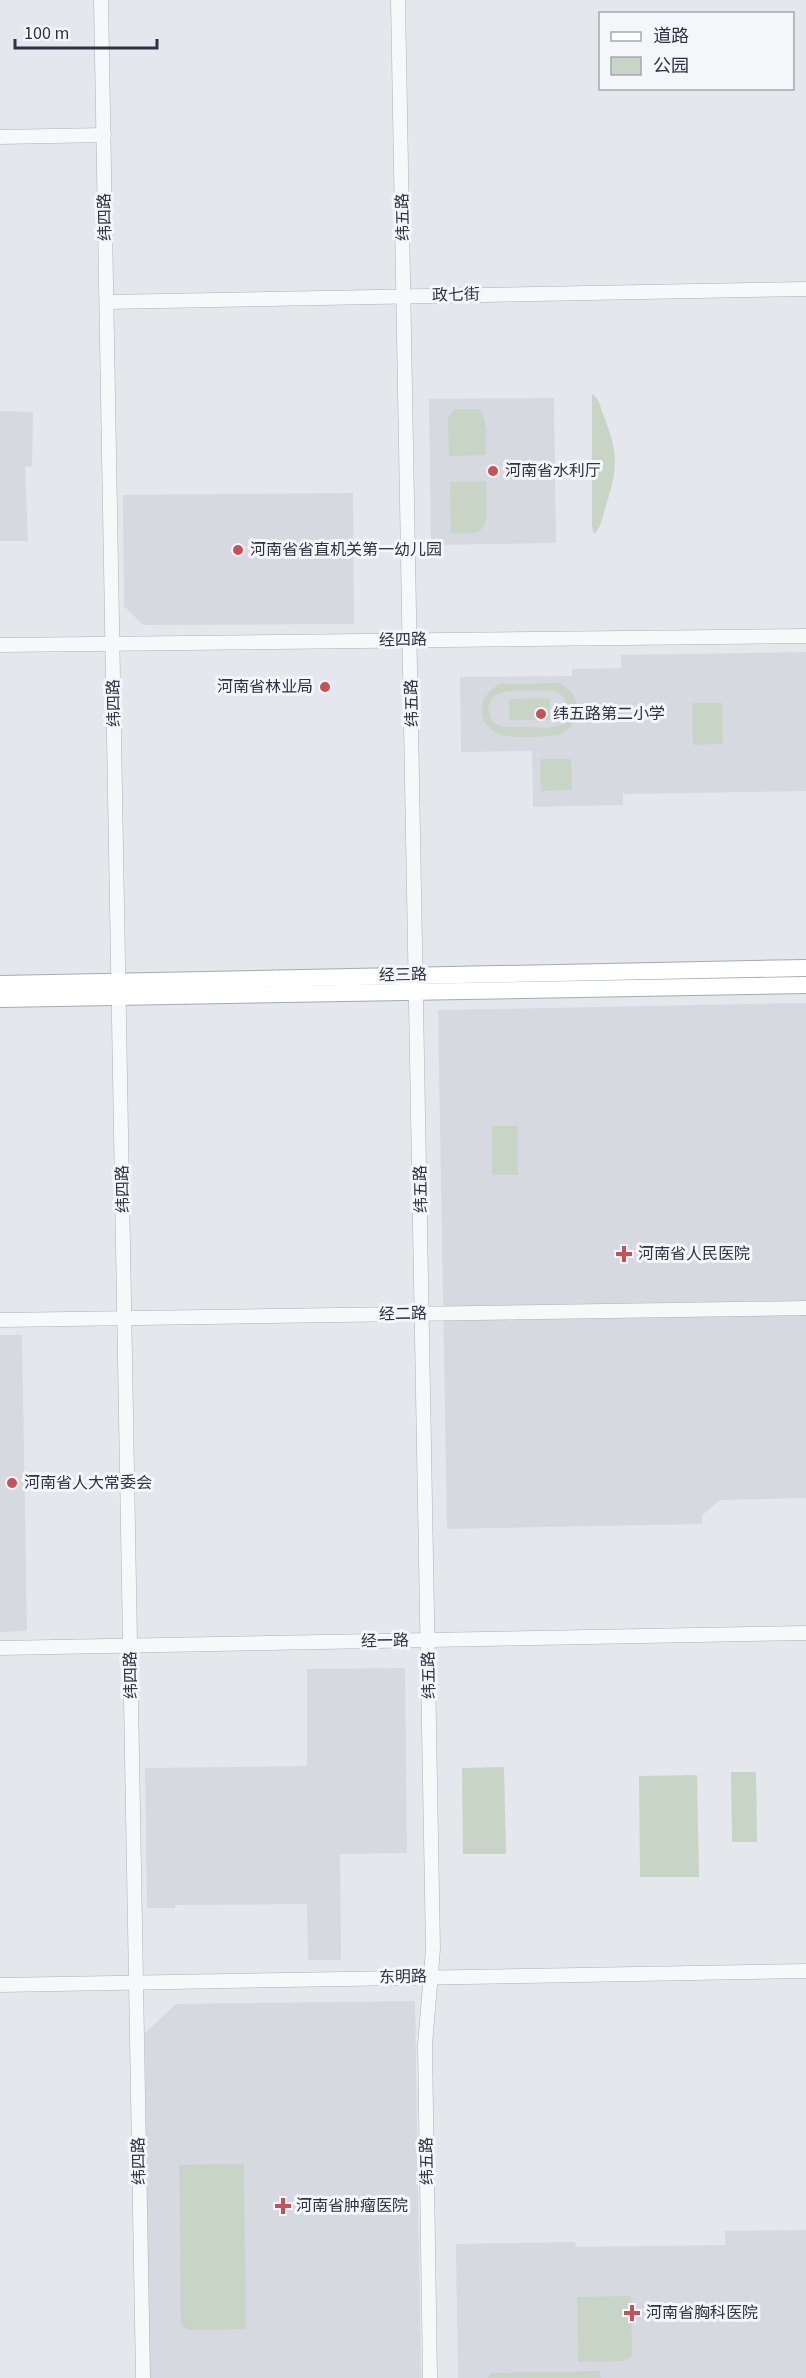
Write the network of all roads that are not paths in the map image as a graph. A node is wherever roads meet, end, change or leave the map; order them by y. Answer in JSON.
{"nodes":[{"id":1,"x":101,"y":0,"type":"edge"},
{"id":2,"x":398,"y":0,"type":"edge"},
{"id":3,"x":104,"y":135,"type":"junction"},
{"id":4,"x":0,"y":137,"type":"edge"},
{"id":5,"x":806,"y":288,"type":"edge"},
{"id":6,"x":404,"y":296,"type":"junction"},
{"id":7,"x":107,"y":302,"type":"junction"},
{"id":8,"x":806,"y":636,"type":"edge"},
{"id":9,"x":411,"y":640,"type":"junction"},
{"id":10,"x":113,"y":643,"type":"junction"},
{"id":11,"x":0,"y":645,"type":"edge"},
{"id":12,"x":806,"y":968,"type":"edge"},
{"id":13,"x":417,"y":975,"type":"junction"},
{"id":14,"x":0,"y":984,"type":"edge"},
{"id":15,"x":806,"y":986,"type":"edge"},
{"id":16,"x":120,"y":989,"type":"junction"},
{"id":17,"x":417,"y":992,"type":"junction"},
{"id":18,"x":0,"y":999,"type":"edge"},
{"id":19,"x":806,"y":1308,"type":"edge"},
{"id":20,"x":423,"y":1314,"type":"junction"},
{"id":21,"x":125,"y":1318,"type":"junction"},
{"id":22,"x":0,"y":1320,"type":"edge"},
{"id":23,"x":806,"y":1633,"type":"edge"},
{"id":24,"x":428,"y":1640,"type":"junction"},
{"id":25,"x":131,"y":1646,"type":"junction"},
{"id":26,"x":0,"y":1648,"type":"edge"},
{"id":27,"x":806,"y":1971,"type":"edge"},
{"id":28,"x":431,"y":1977,"type":"junction"},
{"id":29,"x":136,"y":1982,"type":"junction"},
{"id":30,"x":0,"y":1985,"type":"edge"},
{"id":31,"x":143,"y":2378,"type":"edge"},
{"id":32,"x":430,"y":2378,"type":"edge"}],
"edges":[{"from":1,"to":3,"type":"street","name":"纬四路"},
{"from":2,"to":6,"type":"street","name":"纬五路"},
{"from":3,"to":4,"type":"street"},
{"from":3,"to":7,"type":"street","name":"纬四路"},
{"from":5,"to":6,"type":"street","name":"政七街"},
{"from":6,"to":7,"type":"street","name":"政七街"},
{"from":6,"to":9,"type":"street","name":"纬五路"},
{"from":7,"to":10,"type":"street","name":"纬四路"},
{"from":8,"to":9,"type":"street","name":"经四路"},
{"from":9,"to":10,"type":"street","name":"经四路"},
{"from":9,"to":13,"type":"street","name":"纬五路"},
{"from":10,"to":11,"type":"street","name":"经四路"},
{"from":10,"to":16,"type":"street","name":"纬四路"},
{"from":12,"to":13,"type":"main road","name":"经三路"},
{"from":13,"to":16,"type":"main road","name":"经三路"},
{"from":13,"to":17,"type":"street","name":"纬五路"},
{"from":14,"to":16,"type":"main road","name":"经三路"},
{"from":15,"to":17,"type":"main road","name":"经三路"},
{"from":16,"to":17,"type":"main road","name":"经三路"},
{"from":16,"to":18,"type":"main road","name":"经三路"},
{"from":16,"to":21,"type":"street","name":"纬四路"},
{"from":17,"to":20,"type":"street","name":"纬五路"},
{"from":19,"to":20,"type":"street","name":"经二路"},
{"from":20,"to":21,"type":"street","name":"经二路"},
{"from":20,"to":24,"type":"street","name":"纬五路"},
{"from":21,"to":22,"type":"street","name":"经二路"},
{"from":21,"to":25,"type":"street","name":"纬四路"},
{"from":23,"to":24,"type":"street","name":"经一路"},
{"from":24,"to":25,"type":"street","name":"经一路"},
{"from":24,"to":28,"type":"street","name":"纬五路"},
{"from":25,"to":26,"type":"street","name":"经一路"},
{"from":25,"to":29,"type":"street","name":"纬四路"},
{"from":27,"to":28,"type":"street","name":"东明路"},
{"from":28,"to":29,"type":"street","name":"东明路"},
{"from":28,"to":32,"type":"street","name":"纬五路"},
{"from":29,"to":30,"type":"street","name":"东明路"},
{"from":29,"to":31,"type":"street","name":"纬四路"}]}
